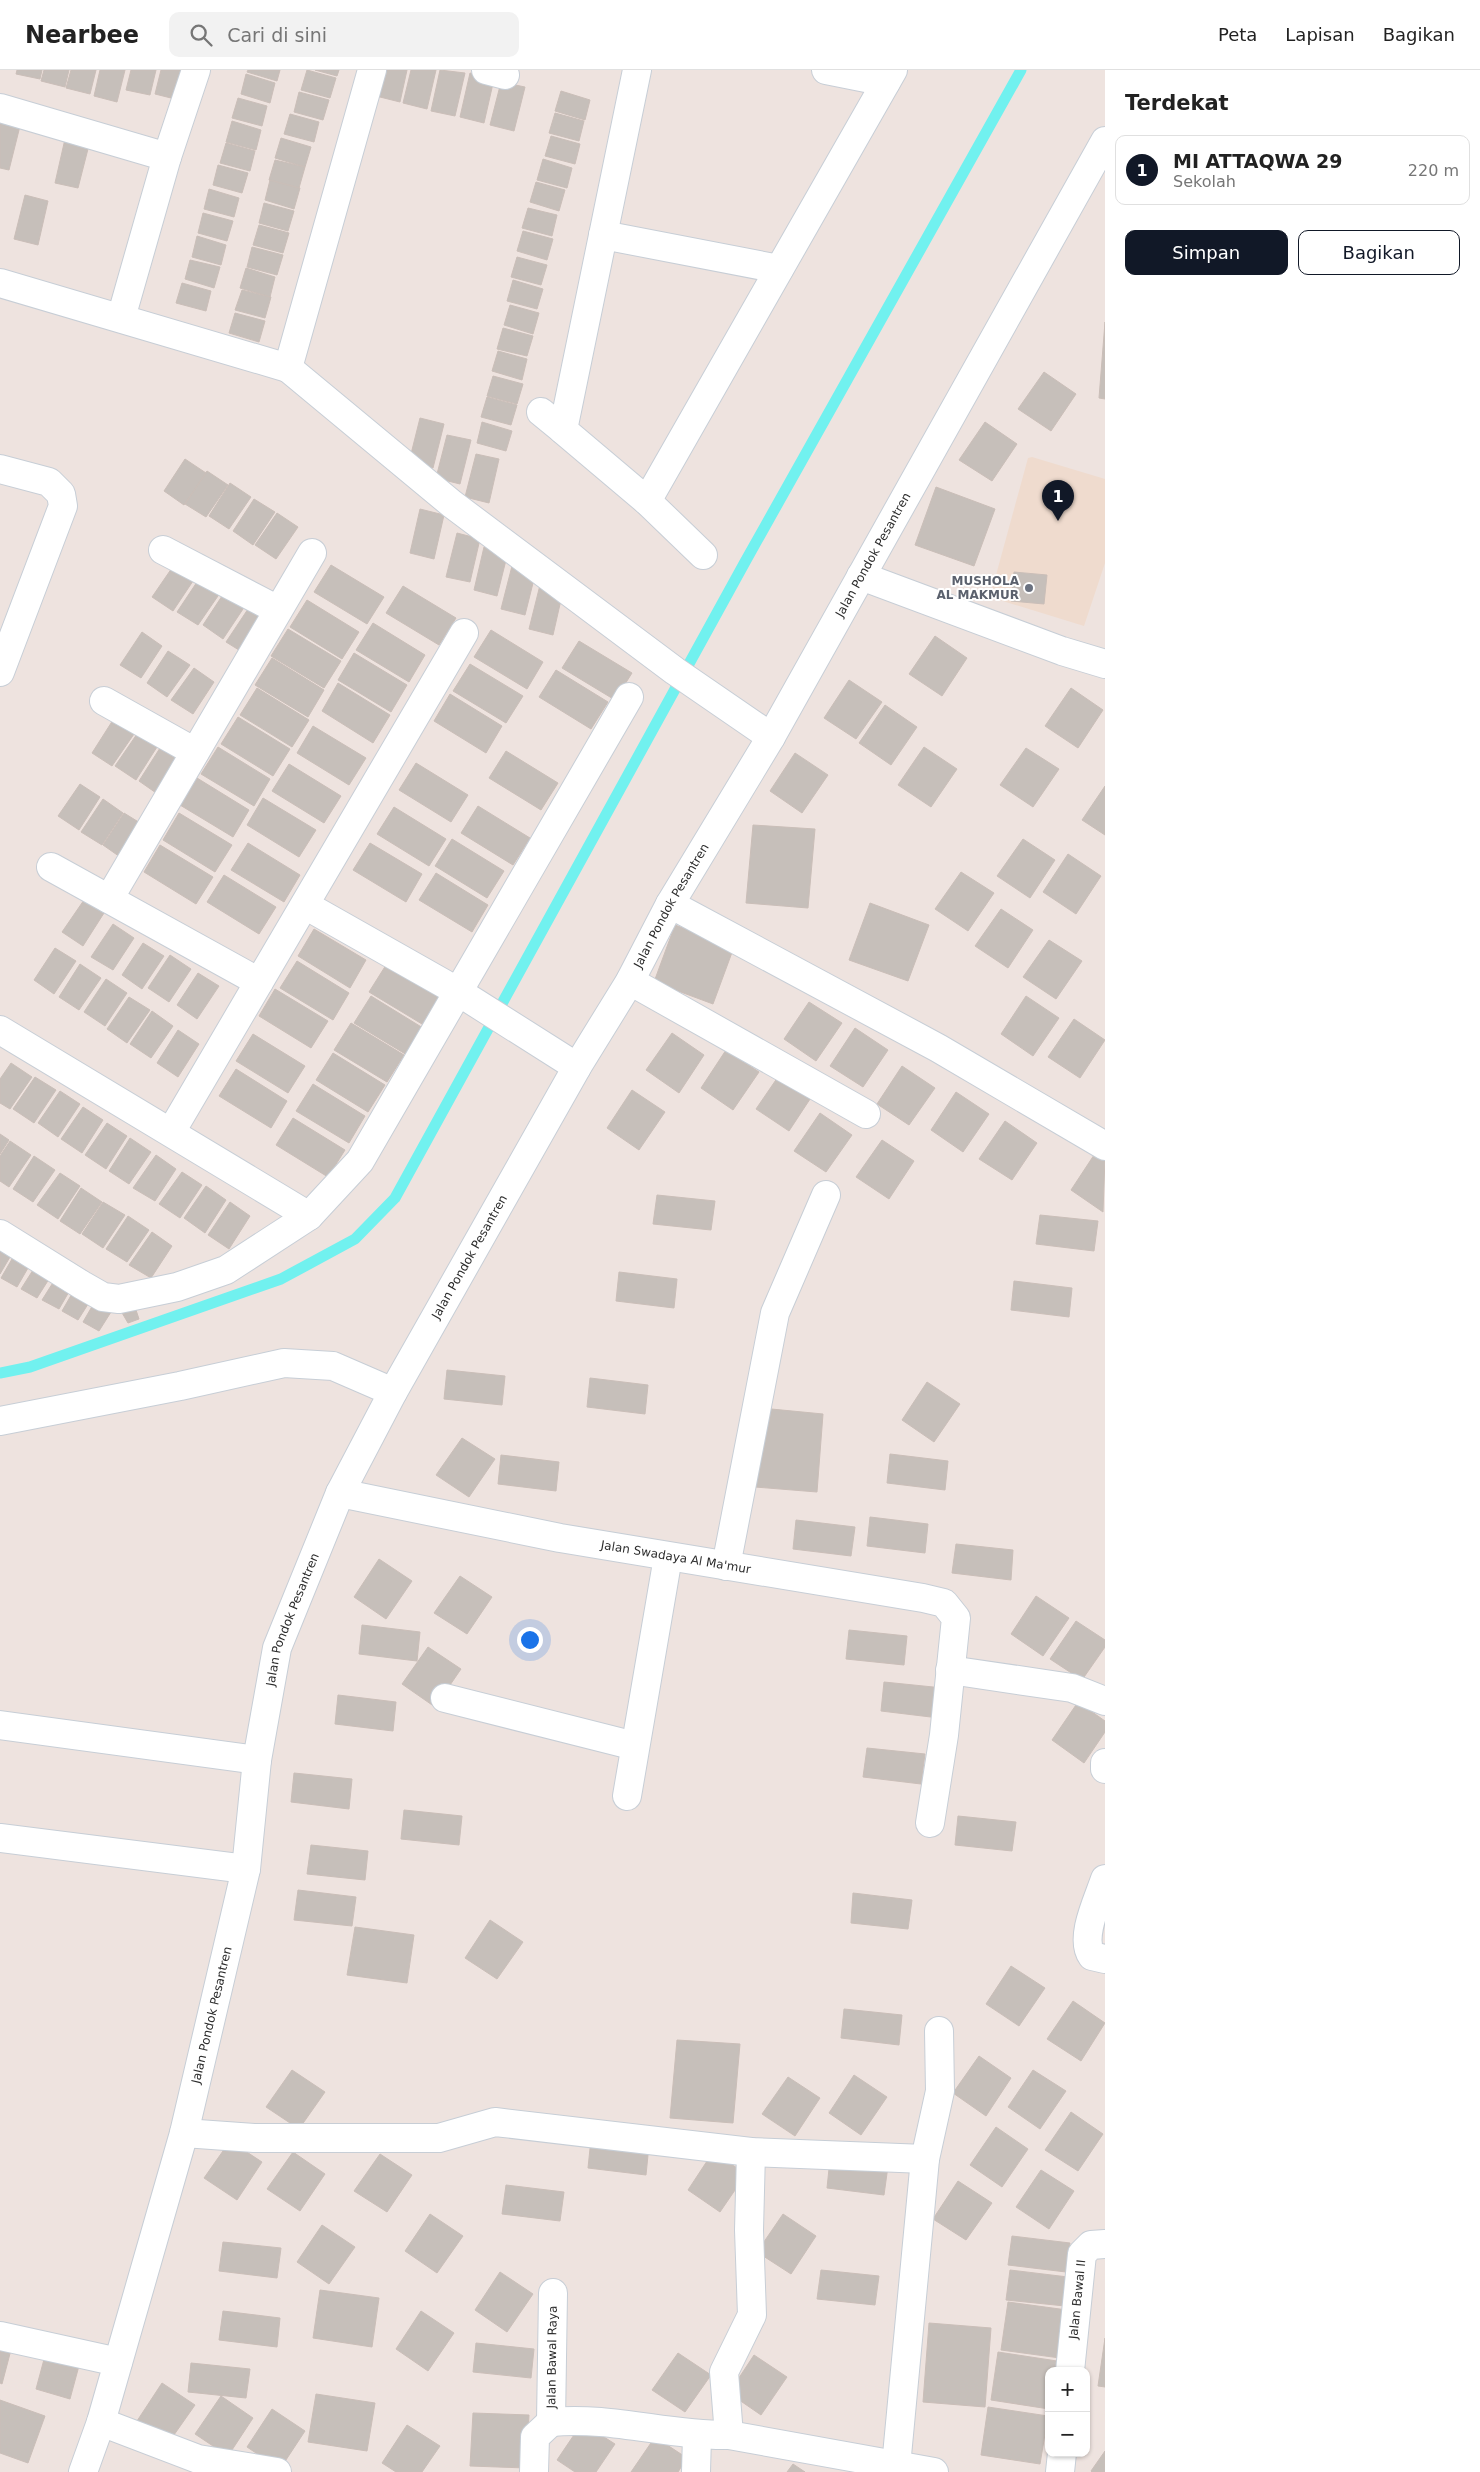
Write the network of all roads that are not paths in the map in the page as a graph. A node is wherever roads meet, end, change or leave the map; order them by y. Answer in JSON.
{"nodes":[{"id":1,"x":196,"y":70,"type":"edge"},
{"id":2,"x":372,"y":70,"type":"edge"},
{"id":3,"x":637,"y":70,"type":"edge"},
{"id":4,"x":826,"y":70,"type":"edge"},
{"id":5,"x":889,"y":76,"type":"edge"},
{"id":6,"x":0,"y":108,"type":"edge"},
{"id":7,"x":1105,"y":141,"type":"edge"},
{"id":8,"x":167,"y":157,"type":"junction"},
{"id":9,"x":603,"y":235,"type":"junction"},
{"id":10,"x":779,"y":269,"type":"junction"},
{"id":11,"x":0,"y":283,"type":"edge"},
{"id":12,"x":120,"y":318,"type":"junction"},
{"id":13,"x":288,"y":368,"type":"junction"},
{"id":14,"x":541,"y":412,"type":"dead end"},
{"id":15,"x":564,"y":430,"type":"junction"},
{"id":16,"x":0,"y":469,"type":"edge"},
{"id":17,"x":647,"y":501,"type":"junction"},
{"id":18,"x":163,"y":550,"type":"dead end"},
{"id":19,"x":312,"y":553,"type":"dead end"},
{"id":20,"x":703,"y":555,"type":"dead end"},
{"id":21,"x":862,"y":576,"type":"junction"},
{"id":22,"x":278,"y":610,"type":"junction"},
{"id":23,"x":464,"y":633,"type":"dead end"},
{"id":24,"x":1105,"y":664,"type":"edge"},
{"id":25,"x":0,"y":669,"type":"edge"},
{"id":26,"x":628,"y":697,"type":"dead end"},
{"id":27,"x":104,"y":701,"type":"dead end"},
{"id":28,"x":771,"y":737,"type":"junction"},
{"id":29,"x":195,"y":752,"type":"junction"},
{"id":30,"x":51,"y":868,"type":"dead end"},
{"id":31,"x":109,"y":899,"type":"junction"},
{"id":32,"x":670,"y":904,"type":"junction"},
{"id":33,"x":304,"y":905,"type":"junction"},
{"id":34,"x":630,"y":980,"type":"junction"},
{"id":35,"x":259,"y":982,"type":"junction"},
{"id":36,"x":469,"y":998,"type":"junction"},
{"id":37,"x":0,"y":1030,"type":"edge"},
{"id":38,"x":577,"y":1067,"type":"junction"},
{"id":39,"x":866,"y":1114,"type":"dead end"},
{"id":40,"x":171,"y":1132,"type":"junction"},
{"id":41,"x":1105,"y":1146,"type":"edge"},
{"id":42,"x":826,"y":1195,"type":"dead end"},
{"id":43,"x":309,"y":1216,"type":"junction"},
{"id":44,"x":0,"y":1234,"type":"edge"},
{"id":45,"x":393,"y":1392,"type":"junction"},
{"id":46,"x":0,"y":1421,"type":"edge"},
{"id":47,"x":340,"y":1493,"type":"junction"},
{"id":48,"x":668,"y":1557,"type":"junction"},
{"id":49,"x":726,"y":1566,"type":"junction"},
{"id":50,"x":950,"y":1670,"type":"junction"},
{"id":51,"x":1104,"y":1693,"type":"edge"},
{"id":52,"x":445,"y":1698,"type":"dead end"},
{"id":53,"x":0,"y":1724,"type":"edge"},
{"id":54,"x":635,"y":1746,"type":"junction"},
{"id":55,"x":257,"y":1760,"type":"junction"},
{"id":56,"x":1105,"y":1763,"type":"edge"},
{"id":57,"x":1105,"y":1769,"type":"edge"},
{"id":58,"x":627,"y":1796,"type":"dead end"},
{"id":59,"x":930,"y":1824,"type":"dead end"},
{"id":60,"x":0,"y":1838,"type":"edge"},
{"id":61,"x":246,"y":1869,"type":"junction"},
{"id":62,"x":1105,"y":1879,"type":"edge"},
{"id":63,"x":1105,"y":1960,"type":"edge"},
{"id":64,"x":939,"y":2031,"type":"dead end"},
{"id":65,"x":184,"y":2133,"type":"junction"},
{"id":66,"x":751,"y":2152,"type":"junction"},
{"id":67,"x":925,"y":2159,"type":"junction"},
{"id":68,"x":1105,"y":2244,"type":"edge"},
{"id":69,"x":553,"y":2293,"type":"dead end"},
{"id":70,"x":0,"y":2336,"type":"edge"},
{"id":71,"x":118,"y":2362,"type":"junction"},
{"id":72,"x":1070,"y":2367,"type":"edge"},
{"id":73,"x":100,"y":2422,"type":"junction"},
{"id":74,"x":551,"y":2422,"type":"junction"},
{"id":75,"x":729,"y":2435,"type":"junction"},
{"id":76,"x":697,"y":2436,"type":"junction"},
{"id":77,"x":1062,"y":2457,"type":"edge"},
{"id":78,"x":896,"y":2466,"type":"junction"},
{"id":79,"x":83,"y":2472,"type":"edge"},
{"id":80,"x":277,"y":2472,"type":"edge"},
{"id":81,"x":534,"y":2472,"type":"edge"},
{"id":82,"x":696,"y":2472,"type":"edge"},
{"id":83,"x":934,"y":2472,"type":"edge"},
{"id":84,"x":1060,"y":2472,"type":"edge"}],
"edges":[{"from":1,"to":8,"type":"street"},
{"from":2,"to":13,"type":"street"},
{"from":3,"to":9,"type":"street"},
{"from":4,"to":5,"type":"street"},
{"from":5,"to":10,"type":"street"},
{"from":6,"to":8,"type":"street"},
{"from":7,"to":21,"type":"street","name":"Jalan Pondok Pesantren"},
{"from":8,"to":12,"type":"street"},
{"from":9,"to":10,"type":"street"},
{"from":9,"to":15,"type":"street"},
{"from":10,"to":17,"type":"street"},
{"from":11,"to":12,"type":"street"},
{"from":12,"to":13,"type":"street"},
{"from":13,"to":28,"type":"street"},
{"from":14,"to":15,"type":"street"},
{"from":15,"to":17,"type":"street"},
{"from":16,"to":25,"type":"street"},
{"from":17,"to":20,"type":"street"},
{"from":18,"to":22,"type":"street"},
{"from":19,"to":22,"type":"street"},
{"from":21,"to":24,"type":"street"},
{"from":21,"to":28,"type":"street","name":"Jalan Pondok Pesantren"},
{"from":22,"to":29,"type":"street"},
{"from":23,"to":33,"type":"street"},
{"from":26,"to":36,"type":"street"},
{"from":27,"to":29,"type":"street"},
{"from":28,"to":32,"type":"street","name":"Jalan Pondok Pesantren"},
{"from":29,"to":31,"type":"street"},
{"from":30,"to":31,"type":"street"},
{"from":31,"to":35,"type":"street"},
{"from":32,"to":34,"type":"street","name":"Jalan Pondok Pesantren"},
{"from":32,"to":41,"type":"street"},
{"from":33,"to":35,"type":"street"},
{"from":33,"to":36,"type":"street"},
{"from":34,"to":38,"type":"street","name":"Jalan Pondok Pesantren"},
{"from":34,"to":39,"type":"street"},
{"from":35,"to":40,"type":"street"},
{"from":36,"to":38,"type":"street"},
{"from":36,"to":43,"type":"street"},
{"from":37,"to":40,"type":"street"},
{"from":38,"to":45,"type":"street","name":"Jalan Pondok Pesantren"},
{"from":40,"to":43,"type":"street"},
{"from":42,"to":49,"type":"street"},
{"from":43,"to":44,"type":"street"},
{"from":45,"to":46,"type":"street"},
{"from":45,"to":47,"type":"street","name":"Jalan Pondok Pesantren"},
{"from":47,"to":48,"type":"street","name":"Jalan Swadaya Al Ma'mur"},
{"from":47,"to":55,"type":"street","name":"Jalan Pondok Pesantren"},
{"from":48,"to":49,"type":"street","name":"Jalan Swadaya Al Ma'mur"},
{"from":48,"to":54,"type":"street"},
{"from":49,"to":50,"type":"street","name":"Jalan Swadaya Al Ma'mur"},
{"from":50,"to":51,"type":"street"},
{"from":50,"to":59,"type":"street","name":"Jalan Swadaya Al Ma'mur"},
{"from":52,"to":54,"type":"street"},
{"from":53,"to":55,"type":"street"},
{"from":54,"to":58,"type":"street"},
{"from":55,"to":61,"type":"street","name":"Jalan Pondok Pesantren"},
{"from":56,"to":57,"type":"street"},
{"from":60,"to":61,"type":"street"},
{"from":61,"to":65,"type":"street","name":"Jalan Pondok Pesantren"},
{"from":62,"to":63,"type":"street"},
{"from":64,"to":67,"type":"street"},
{"from":65,"to":66,"type":"street"},
{"from":65,"to":71,"type":"street","name":"Jalan Pondok Pesantren"},
{"from":66,"to":67,"type":"street"},
{"from":66,"to":75,"type":"street"},
{"from":67,"to":78,"type":"street"},
{"from":68,"to":72,"type":"street","name":"Jalan Bawal II"},
{"from":69,"to":74,"type":"street","name":"Jalan Bawal Raya"},
{"from":70,"to":71,"type":"street"},
{"from":71,"to":73,"type":"street","name":"Jalan Pondok Pesantren"},
{"from":73,"to":79,"type":"street","name":"Jalan Pondok Pesantren"},
{"from":73,"to":80,"type":"street"},
{"from":74,"to":76,"type":"street"},
{"from":74,"to":81,"type":"street"},
{"from":75,"to":76,"type":"street"},
{"from":75,"to":78,"type":"street"},
{"from":76,"to":82,"type":"street"},
{"from":77,"to":84,"type":"street"},
{"from":78,"to":83,"type":"street"}]}
